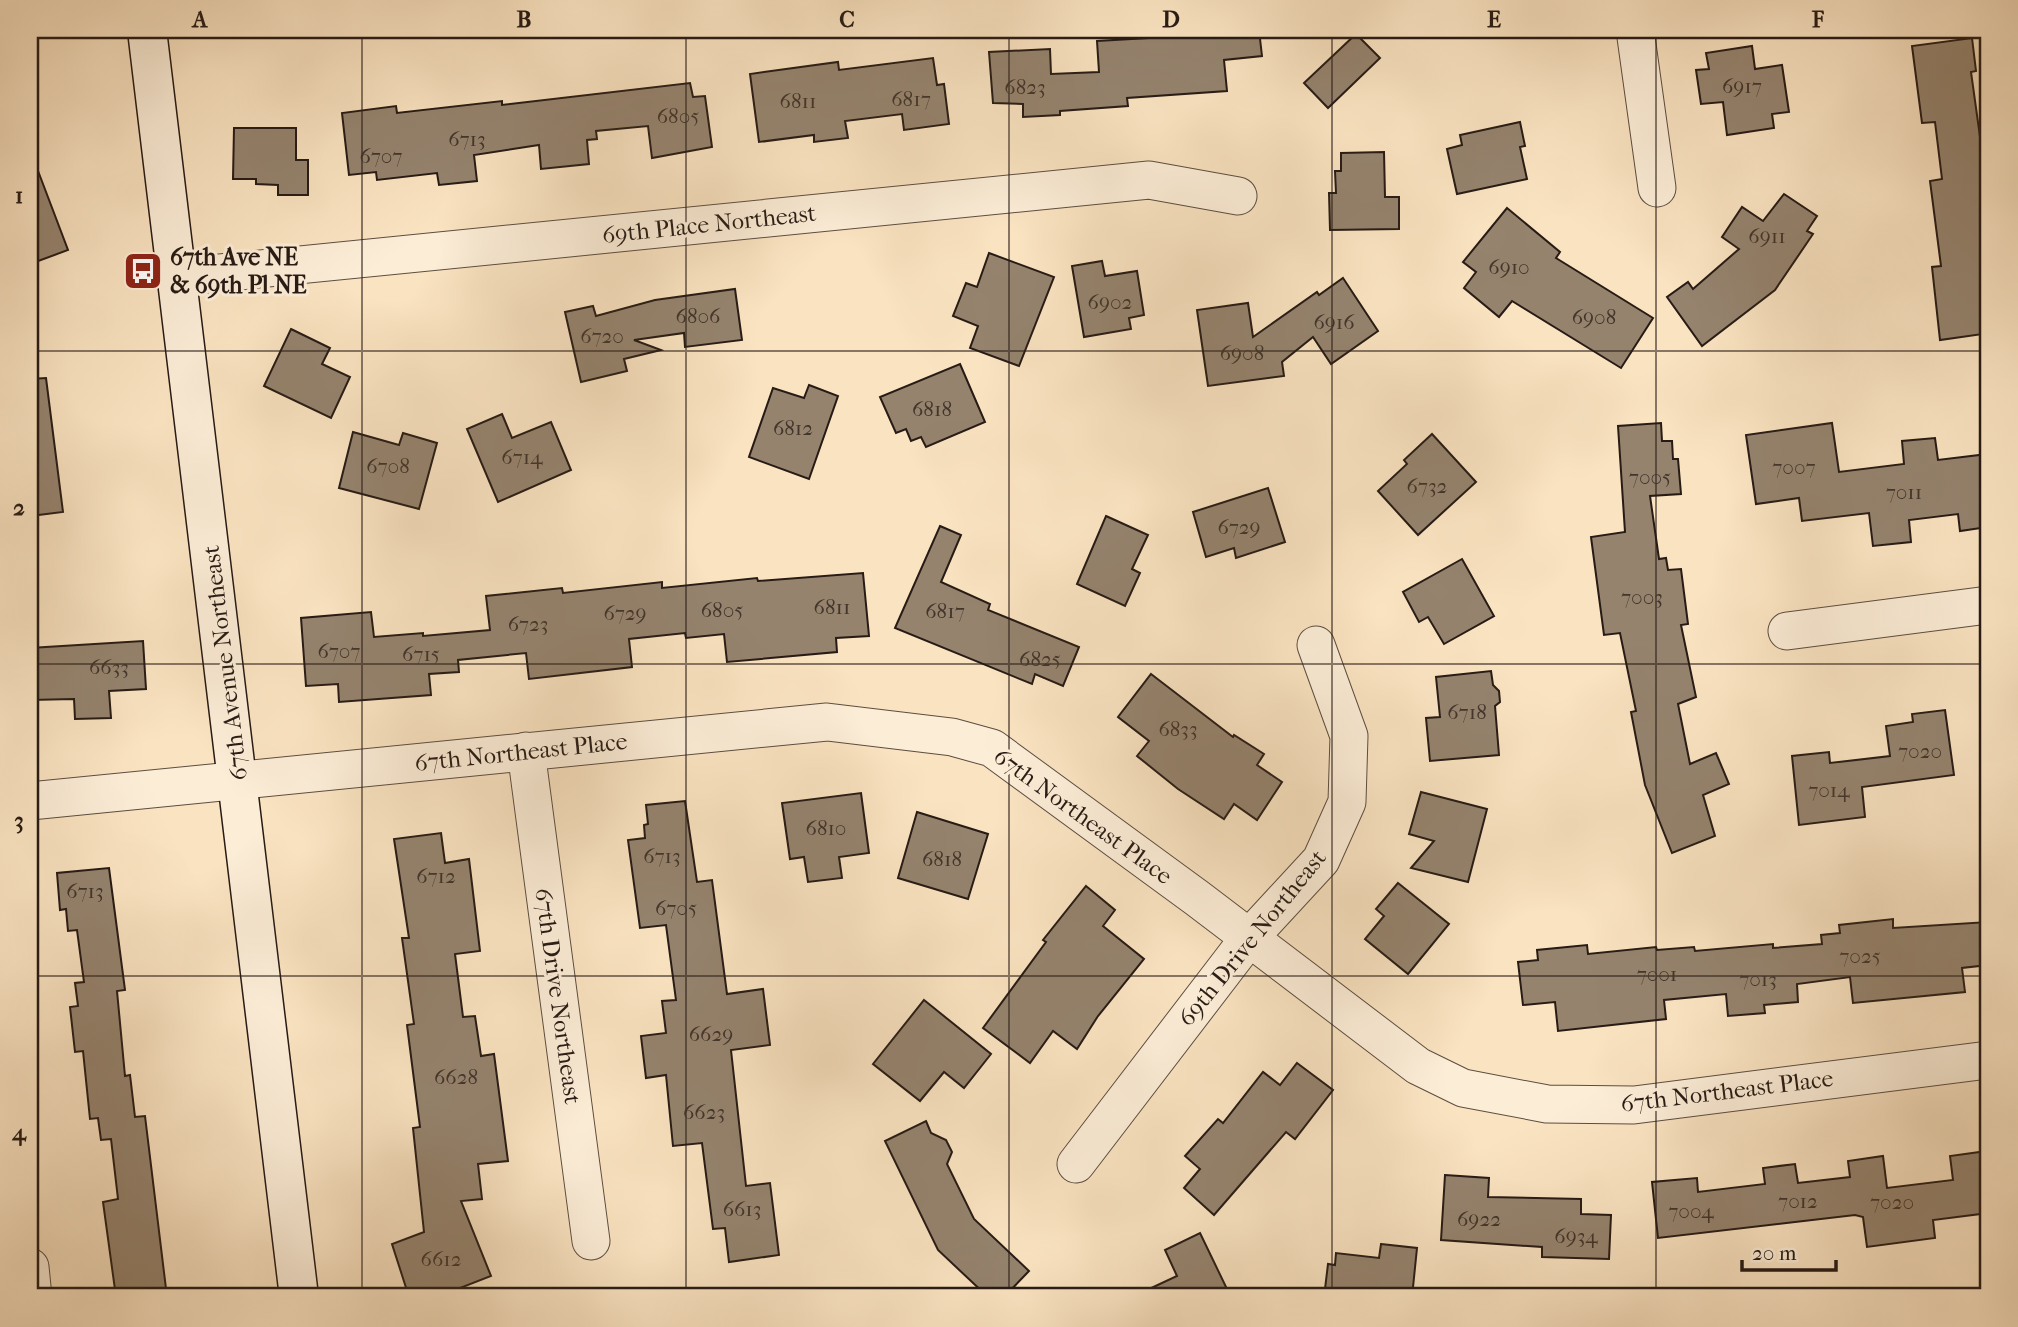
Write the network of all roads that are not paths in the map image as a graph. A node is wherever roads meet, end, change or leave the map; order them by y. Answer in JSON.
{"nodes":[{"id":1,"x":146,"y":30,"type":"edge"},
{"id":2,"x":1635,"y":30,"type":"edge"},
{"id":3,"x":1657,"y":188,"type":"dead end"},
{"id":4,"x":1238,"y":196,"type":"dead end"},
{"id":5,"x":179,"y":277,"type":"junction"},
{"id":6,"x":1988,"y":605,"type":"edge"},
{"id":7,"x":1787,"y":631,"type":"dead end"},
{"id":8,"x":1316,"y":645,"type":"dead end"},
{"id":9,"x":526,"y":751,"type":"junction"},
{"id":10,"x":239,"y":779,"type":"junction"},
{"id":11,"x":30,"y":802,"type":"edge"},
{"id":12,"x":1249,"y":938,"type":"junction"},
{"id":13,"x":1988,"y":1060,"type":"edge"},
{"id":14,"x":1076,"y":1164,"type":"dead end"},
{"id":15,"x":591,"y":1241,"type":"dead end"},
{"id":16,"x":30,"y":1267,"type":"edge"},
{"id":17,"x":33,"y":1297,"type":"edge"},
{"id":18,"x":299,"y":1297,"type":"edge"}],
"edges":[{"from":1,"to":5,"type":"main road","name":"67th Avenue Northeast"},
{"from":2,"to":3,"type":"street"},
{"from":4,"to":5,"type":"street","name":"69th Place Northeast"},
{"from":5,"to":10,"type":"main road","name":"67th Avenue Northeast"},
{"from":6,"to":7,"type":"street"},
{"from":8,"to":12,"type":"street","name":"69th Drive Northeast"},
{"from":9,"to":10,"type":"street","name":"67th Northeast Place"},
{"from":9,"to":12,"type":"street","name":"67th Northeast Place"},
{"from":9,"to":15,"type":"street","name":"67th Drive Northeast"},
{"from":10,"to":11,"type":"street","name":"67th Northeast Place"},
{"from":10,"to":18,"type":"main road","name":"67th Avenue Northeast"},
{"from":12,"to":13,"type":"street","name":"67th Northeast Place"},
{"from":12,"to":14,"type":"street","name":"69th Drive Northeast"},
{"from":16,"to":17,"type":"street"}]}
